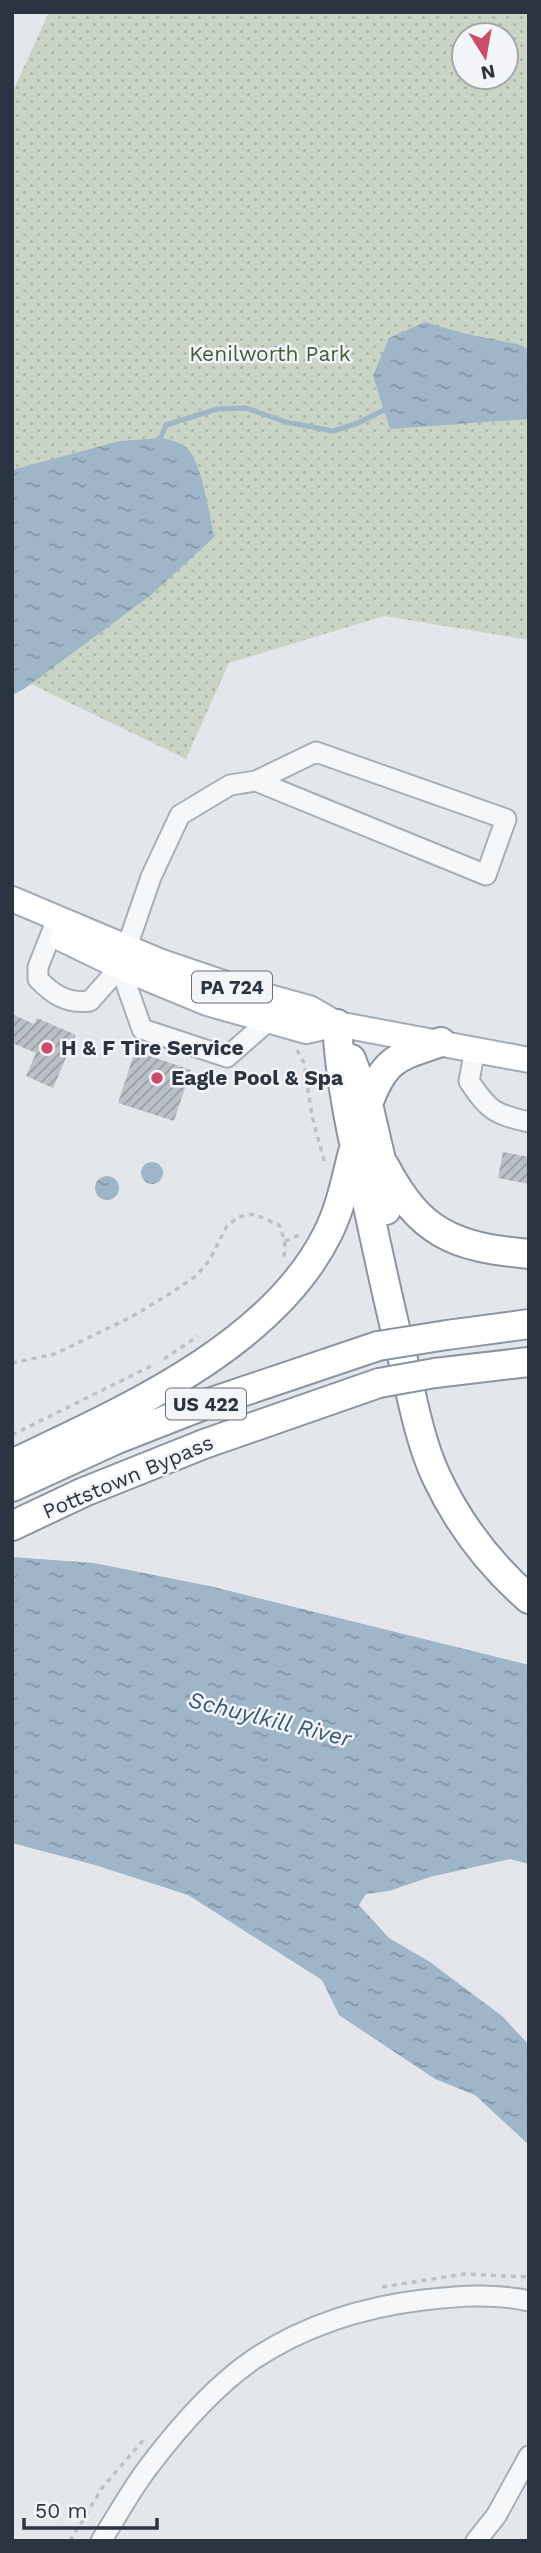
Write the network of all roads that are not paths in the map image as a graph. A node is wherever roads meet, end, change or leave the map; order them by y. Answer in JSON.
{"nodes":[{"id":1,"x":256,"y":780,"type":"junction"},
{"id":2,"x":12,"y":899,"type":"edge"},
{"id":3,"x":12,"y":915,"type":"edge"},
{"id":4,"x":54,"y":926,"type":"junction"},
{"id":5,"x":123,"y":958,"type":"junction"},
{"id":6,"x":276,"y":1024,"type":"junction"},
{"id":7,"x":337,"y":1024,"type":"junction"},
{"id":8,"x":441,"y":1042,"type":"junction"},
{"id":9,"x":475,"y":1049,"type":"junction"},
{"id":10,"x":529,"y":1060,"type":"edge"},
{"id":11,"x":368,"y":1104,"type":"junction"},
{"id":12,"x":529,"y":1122,"type":"edge"},
{"id":13,"x":354,"y":1145,"type":"junction"},
{"id":14,"x":381,"y":1160,"type":"junction"},
{"id":15,"x":529,"y":1254,"type":"edge"},
{"id":16,"x":529,"y":1324,"type":"edge"},
{"id":17,"x":529,"y":1362,"type":"edge"},
{"id":18,"x":435,"y":1373,"type":"junction"},
{"id":19,"x":529,"y":1375,"type":"edge"},
{"id":20,"x":21,"y":1475,"type":"edge"},
{"id":21,"x":12,"y":1527,"type":"edge"},
{"id":22,"x":529,"y":1577,"type":"edge"},
{"id":23,"x":529,"y":1599,"type":"edge"},
{"id":24,"x":529,"y":2301,"type":"edge"},
{"id":25,"x":529,"y":2456,"type":"edge"},
{"id":26,"x":101,"y":2541,"type":"edge"},
{"id":27,"x":476,"y":2541,"type":"edge"}],
"edges":[{"from":1,"to":1,"type":"street"},
{"from":1,"to":5,"type":"street"},
{"from":2,"to":4,"type":"main road","number":"PA 724"},
{"from":3,"to":4,"type":"main road","number":"PA 724"},
{"from":4,"to":5,"type":"main road","number":"PA 724"},
{"from":4,"to":5,"type":"street"},
{"from":5,"to":6,"type":"main road","number":"PA 724"},
{"from":5,"to":6,"type":"street"},
{"from":5,"to":7,"type":"main road","number":"PA 724"},
{"from":6,"to":7,"type":"main road","number":"PA 724"},
{"from":7,"to":8,"type":"main road","number":"PA 724"},
{"from":7,"to":11,"type":"highway"},
{"from":7,"to":13,"type":"highway"},
{"from":8,"to":9,"type":"main road","number":"PA 724"},
{"from":8,"to":11,"type":"highway"},
{"from":9,"to":10,"type":"main road","number":"PA 724"},
{"from":9,"to":12,"type":"street"},
{"from":11,"to":14,"type":"highway"},
{"from":13,"to":20,"type":"highway"},
{"from":13,"to":23,"type":"highway"},
{"from":14,"to":15,"type":"highway"},
{"from":14,"to":22,"type":"highway"},
{"from":16,"to":20,"type":"highway","name":"Pottstown Bypass","number":"US 422","bridge":true},
{"from":17,"to":18,"type":"highway","name":"Pottstown Bypass","number":"US 422"},
{"from":18,"to":19,"type":"highway"},
{"from":18,"to":21,"type":"highway","name":"Pottstown Bypass","number":"US 422","bridge":true},
{"from":24,"to":26,"type":"street"},
{"from":25,"to":27,"type":"street"}]}
